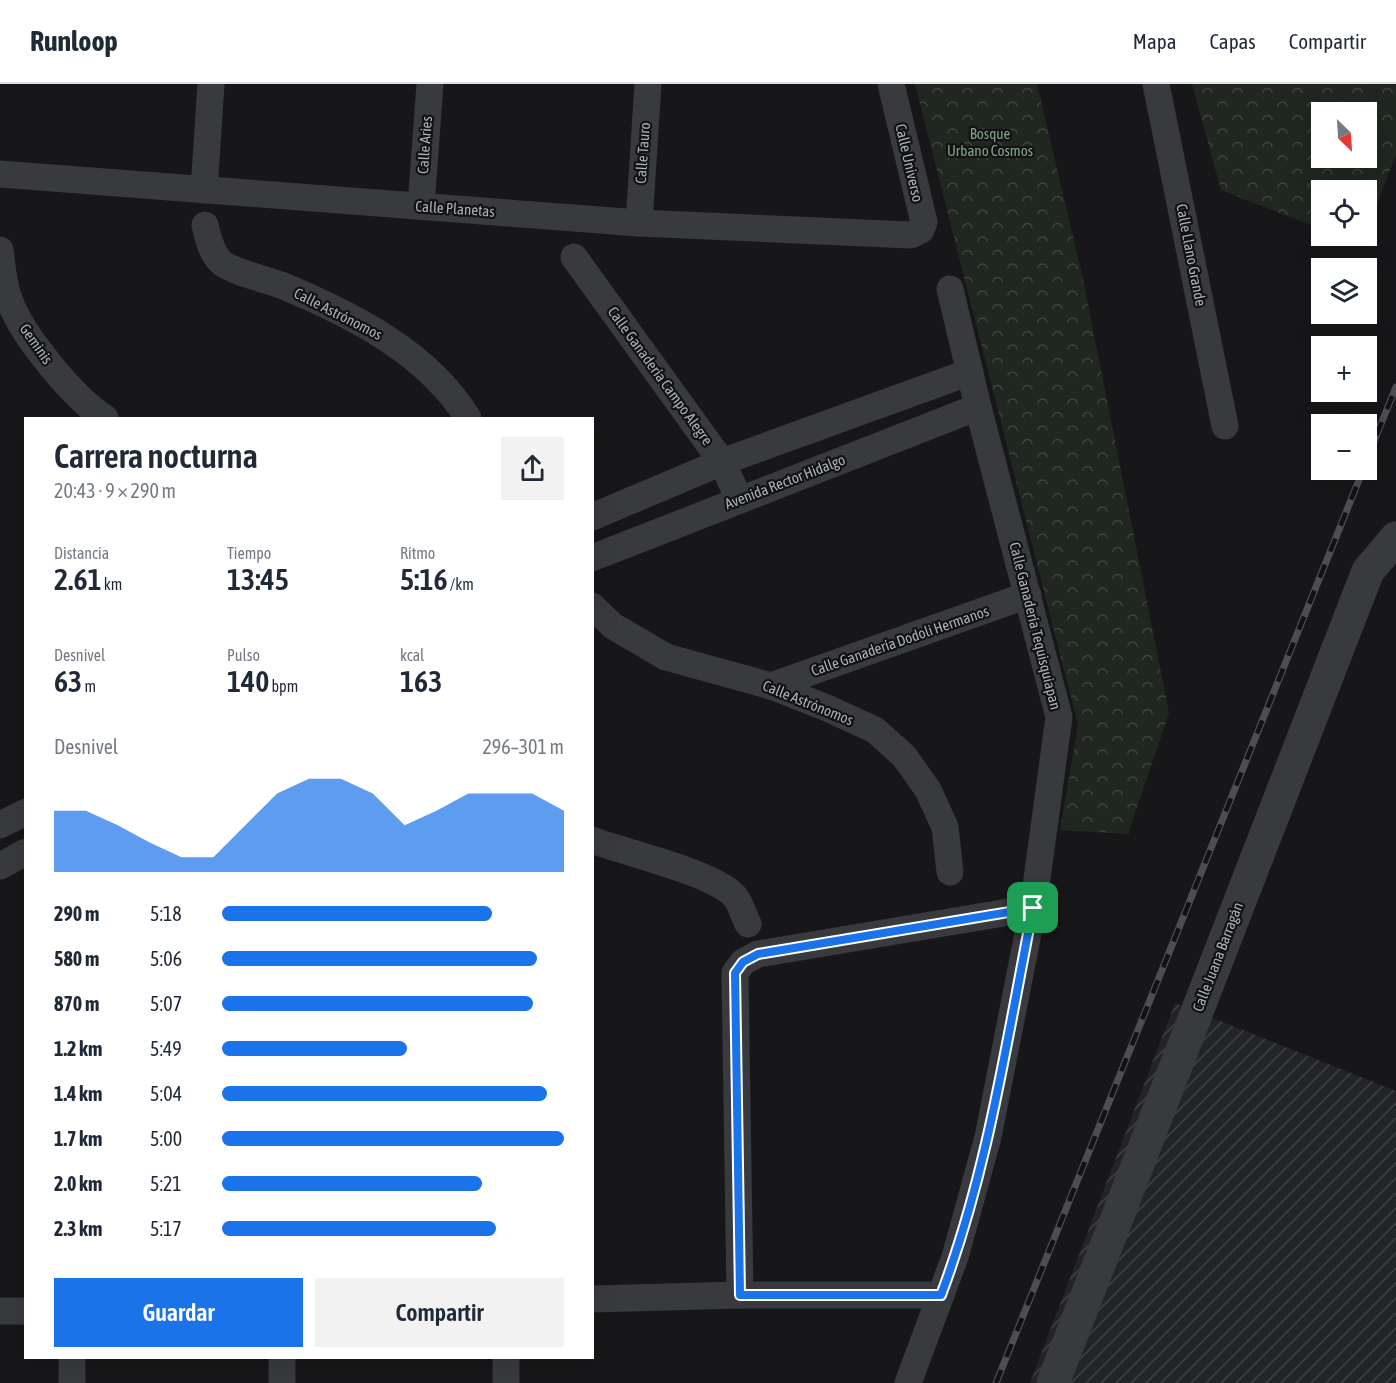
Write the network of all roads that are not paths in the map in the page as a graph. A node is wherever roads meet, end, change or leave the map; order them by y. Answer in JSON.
{"nodes":[{"id":1,"x":211,"y":84,"type":"edge"},
{"id":2,"x":430,"y":84,"type":"edge"},
{"id":3,"x":648,"y":84,"type":"edge"},
{"id":4,"x":891,"y":84,"type":"edge"},
{"id":5,"x":1156,"y":84,"type":"edge"},
{"id":6,"x":0,"y":174,"type":"edge"},
{"id":7,"x":204,"y":190,"type":"junction"},
{"id":8,"x":421,"y":206,"type":"junction"},
{"id":9,"x":639,"y":223,"type":"junction"},
{"id":10,"x":205,"y":225,"type":"dead end"},
{"id":11,"x":911,"y":235,"type":"joint"},
{"id":12,"x":0,"y":250,"type":"edge"},
{"id":13,"x":574,"y":256,"type":"dead end"},
{"id":14,"x":950,"y":289,"type":"dead end"},
{"id":15,"x":3,"y":291,"type":"edge"},
{"id":16,"x":970,"y":372,"type":"junction"},
{"id":17,"x":978,"y":407,"type":"junction"},
{"id":18,"x":104,"y":417,"type":"edge"},
{"id":19,"x":467,"y":417,"type":"edge"},
{"id":20,"x":1225,"y":426,"type":"dead end"},
{"id":21,"x":722,"y":462,"type":"junction"},
{"id":22,"x":740,"y":499,"type":"junction"},
{"id":23,"x":594,"y":516,"type":"edge"},
{"id":24,"x":1396,"y":538,"type":"edge"},
{"id":25,"x":594,"y":557,"type":"edge"},
{"id":26,"x":1028,"y":595,"type":"junction"},
{"id":27,"x":594,"y":608,"type":"edge"},
{"id":28,"x":771,"y":686,"type":"junction"},
{"id":29,"x":24,"y":813,"type":"edge"},
{"id":30,"x":0,"y":825,"type":"edge"},
{"id":31,"x":594,"y":841,"type":"edge"},
{"id":32,"x":24,"y":853,"type":"edge"},
{"id":33,"x":0,"y":866,"type":"edge"},
{"id":34,"x":950,"y":872,"type":"dead end"},
{"id":35,"x":1033,"y":908,"type":"junction"},
{"id":36,"x":748,"y":924,"type":"dead end"},
{"id":37,"x":740,"y":1295,"type":"junction"},
{"id":38,"x":941,"y":1295,"type":"junction"},
{"id":39,"x":594,"y":1299,"type":"edge"},
{"id":40,"x":0,"y":1311,"type":"edge"},
{"id":41,"x":24,"y":1311,"type":"edge"},
{"id":42,"x":72,"y":1359,"type":"edge"},
{"id":43,"x":282,"y":1359,"type":"edge"},
{"id":44,"x":506,"y":1359,"type":"edge"},
{"id":45,"x":72,"y":1383,"type":"edge"},
{"id":46,"x":282,"y":1383,"type":"edge"},
{"id":47,"x":506,"y":1383,"type":"edge"},
{"id":48,"x":908,"y":1383,"type":"edge"},
{"id":49,"x":1053,"y":1383,"type":"edge"}],
"edges":[{"from":1,"to":7,"type":"street"},
{"from":2,"to":8,"type":"street","name":"Calle Aries"},
{"from":3,"to":9,"type":"street","name":"Calle Tauro"},
{"from":4,"to":11,"type":"street","name":"Calle Universo"},
{"from":5,"to":20,"type":"street","name":"Calle Llano Grande"},
{"from":6,"to":7,"type":"street","name":"Calle Planetas"},
{"from":7,"to":8,"type":"street","name":"Calle Planetas"},
{"from":8,"to":9,"type":"street","name":"Calle Planetas"},
{"from":9,"to":11,"type":"street","name":"Calle Planetas"},
{"from":10,"to":19,"type":"street","name":"Calle Astrónomos"},
{"from":12,"to":15,"type":"street","name":"Geminis"},
{"from":13,"to":21,"type":"street","name":"Calle Ganadería Campo Alegre"},
{"from":14,"to":16,"type":"street","name":"Calle Ganadería Tequisquiapan"},
{"from":15,"to":18,"type":"street","name":"Geminis"},
{"from":16,"to":17,"type":"street","name":"Calle Ganadería Tequisquiapan"},
{"from":16,"to":21,"type":"street"},
{"from":17,"to":22,"type":"street","name":"Avenida Rector Hidalgo"},
{"from":17,"to":26,"type":"street","name":"Calle Ganadería Tequisquiapan"},
{"from":21,"to":22,"type":"street","name":"Calle Ganadería Campo Alegre"},
{"from":21,"to":23,"type":"street"},
{"from":22,"to":25,"type":"street","name":"Avenida Rector Hidalgo"},
{"from":24,"to":49,"type":"street","name":"Calle Juana Barragán"},
{"from":26,"to":28,"type":"street","name":"Calle Ganadería Dodoli Hermanos"},
{"from":26,"to":35,"type":"street","name":"Calle Ganadería Tequisquiapan"},
{"from":27,"to":28,"type":"street","name":"Calle Astrónomos"},
{"from":28,"to":34,"type":"street","name":"Calle Astrónomos"},
{"from":29,"to":30,"type":"street"},
{"from":31,"to":36,"type":"street"},
{"from":32,"to":33,"type":"street"},
{"from":35,"to":37,"type":"street"},
{"from":35,"to":38,"type":"street","name":"Calle Ganadería Tequisquiapan"},
{"from":37,"to":38,"type":"street"},
{"from":37,"to":39,"type":"street"},
{"from":38,"to":48,"type":"street","name":"Calle Ganadería Tequisquiapan"},
{"from":40,"to":41,"type":"street"},
{"from":42,"to":45,"type":"street"},
{"from":43,"to":46,"type":"street"},
{"from":44,"to":47,"type":"street"}]}
